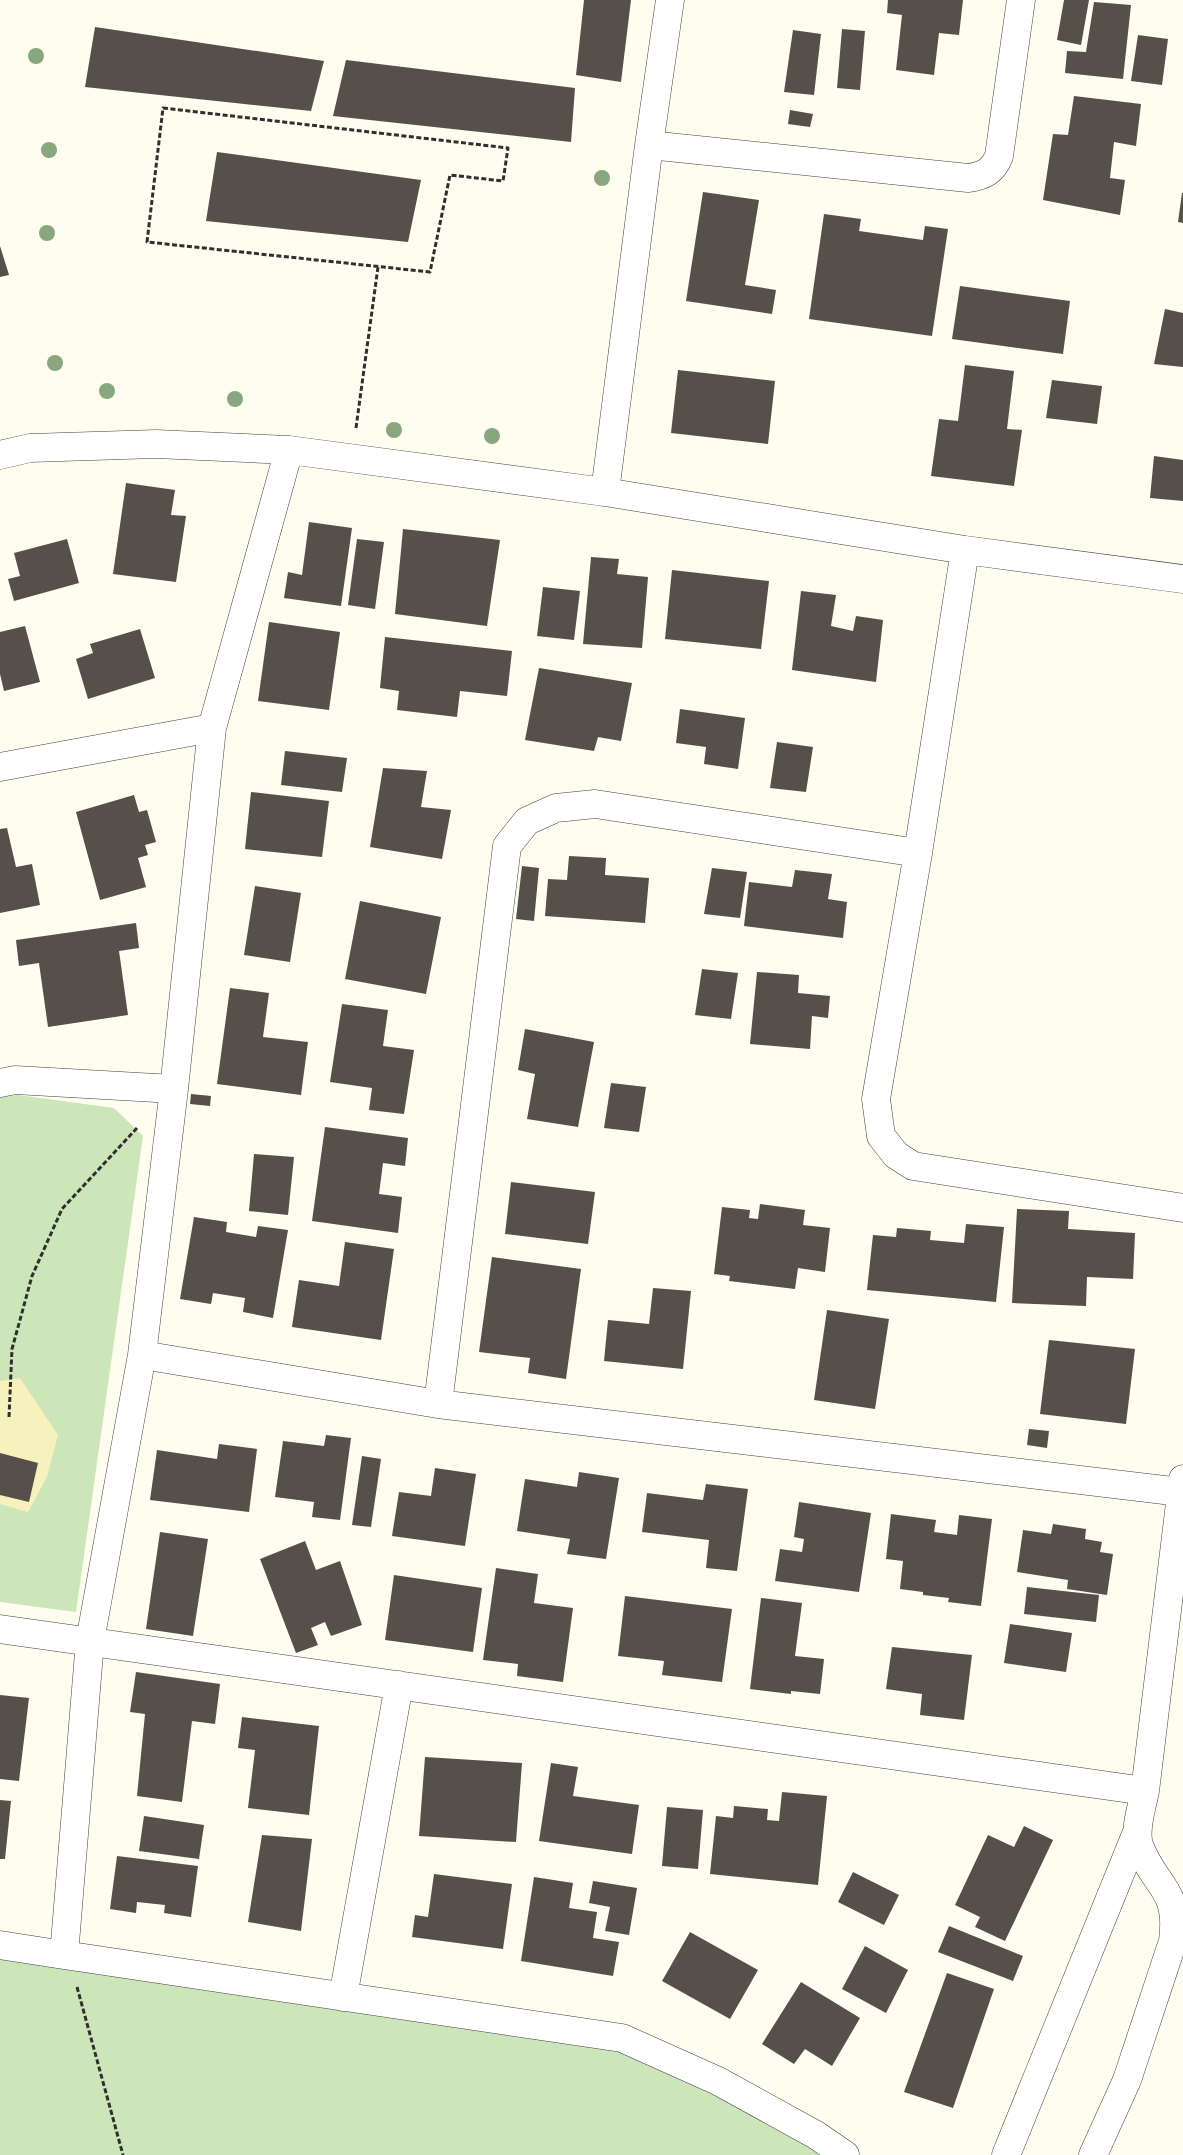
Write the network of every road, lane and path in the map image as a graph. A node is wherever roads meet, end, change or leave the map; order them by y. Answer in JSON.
{"nodes":[{"id":1,"x":670,"y":0,"type":"edge"},
{"id":2,"x":1021,"y":0,"type":"edge"},
{"id":3,"x":649,"y":145,"type":"junction"},
{"id":4,"x":378,"y":267,"type":"junction"},
{"id":5,"x":289,"y":450,"type":"junction"},
{"id":6,"x":0,"y":455,"type":"edge"},
{"id":7,"x":352,"y":458,"type":"junction"},
{"id":8,"x":605,"y":492,"type":"junction"},
{"id":9,"x":965,"y":550,"type":"junction"},
{"id":10,"x":1183,"y":579,"type":"edge"},
{"id":11,"x":212,"y":728,"type":"junction"},
{"id":12,"x":0,"y":767,"type":"edge"},
{"id":13,"x":918,"y":852,"type":"junction"},
{"id":14,"x":0,"y":1083,"type":"edge"},
{"id":15,"x":174,"y":1089,"type":"junction"},
{"id":16,"x":141,"y":1124,"type":"dead end"},
{"id":17,"x":1183,"y":1208,"type":"edge"},
{"id":18,"x":142,"y":1355,"type":"junction"},
{"id":19,"x":438,"y":1404,"type":"junction"},
{"id":20,"x":10,"y":1417,"type":"dead end"},
{"id":21,"x":1182,"y":1486,"type":"edge"},
{"id":22,"x":0,"y":1629,"type":"edge"},
{"id":23,"x":90,"y":1641,"type":"junction"},
{"id":24,"x":399,"y":1684,"type":"junction"},
{"id":25,"x":1145,"y":1791,"type":"junction"},
{"id":26,"x":1137,"y":1832,"type":"junction"},
{"id":27,"x":0,"y":1945,"type":"edge"},
{"id":28,"x":70,"y":1956,"type":"junction"},
{"id":29,"x":343,"y":1997,"type":"junction"},
{"id":30,"x":123,"y":2155,"type":"edge"},
{"id":31,"x":845,"y":2155,"type":"edge"},
{"id":32,"x":1006,"y":2155,"type":"edge"},
{"id":33,"x":1093,"y":2155,"type":"edge"}],
"edges":[{"from":1,"to":3,"type":"street"},
{"from":2,"to":3,"type":"street"},
{"from":3,"to":8,"type":"street"},
{"from":4,"to":4,"type":"path"},
{"from":4,"to":7,"type":"path"},
{"from":5,"to":6,"type":"street"},
{"from":5,"to":7,"type":"street"},
{"from":5,"to":11,"type":"street"},
{"from":7,"to":8,"type":"street"},
{"from":8,"to":9,"type":"street"},
{"from":9,"to":10,"type":"street"},
{"from":9,"to":13,"type":"street"},
{"from":11,"to":12,"type":"street"},
{"from":11,"to":15,"type":"street"},
{"from":13,"to":17,"type":"street"},
{"from":13,"to":19,"type":"street"},
{"from":14,"to":15,"type":"street"},
{"from":15,"to":18,"type":"street"},
{"from":16,"to":20,"type":"path"},
{"from":18,"to":19,"type":"street"},
{"from":18,"to":23,"type":"street"},
{"from":19,"to":21,"type":"street"},
{"from":21,"to":25,"type":"street"},
{"from":22,"to":23,"type":"street"},
{"from":23,"to":24,"type":"street"},
{"from":23,"to":28,"type":"street"},
{"from":24,"to":25,"type":"street"},
{"from":24,"to":29,"type":"street"},
{"from":25,"to":26,"type":"street"},
{"from":26,"to":32,"type":"street"},
{"from":26,"to":33,"type":"street"},
{"from":27,"to":28,"type":"street"},
{"from":28,"to":29,"type":"street"},
{"from":28,"to":30,"type":"path"},
{"from":29,"to":31,"type":"street"}]}
